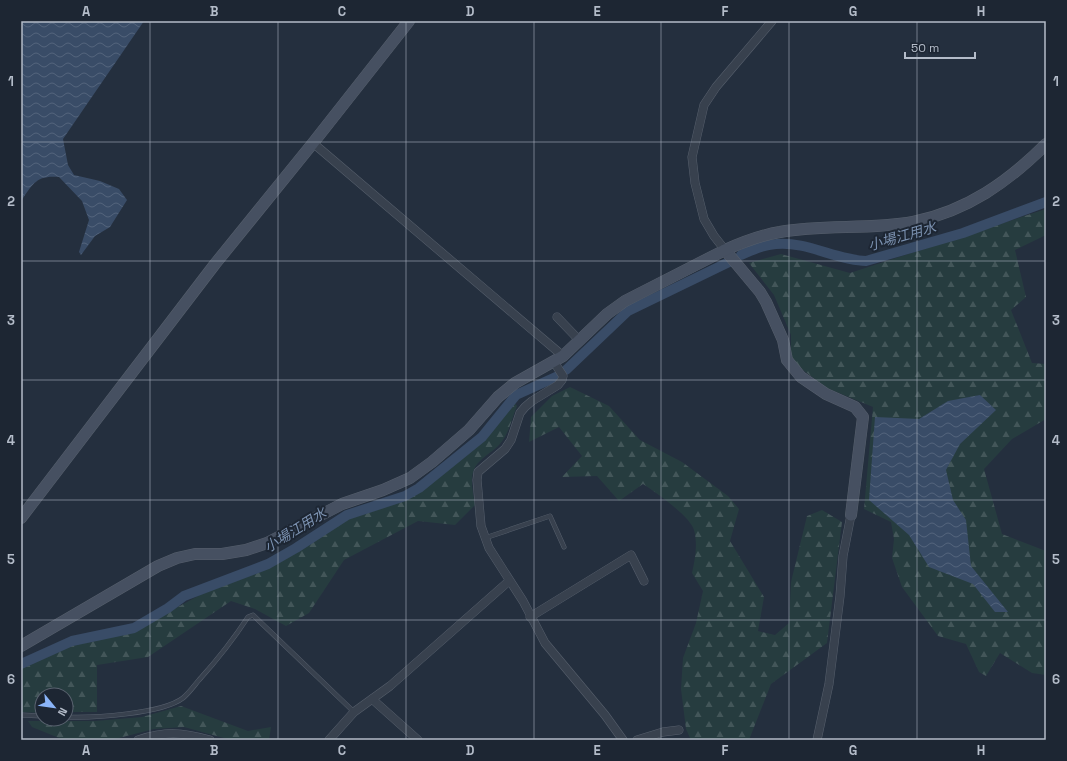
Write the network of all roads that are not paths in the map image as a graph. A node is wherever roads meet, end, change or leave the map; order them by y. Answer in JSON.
{"nodes":[{"id":1,"x":409,"y":21,"type":"edge"},
{"id":2,"x":772,"y":21,"type":"edge"},
{"id":3,"x":313,"y":143,"type":"junction"},
{"id":4,"x":1046,"y":144,"type":"edge"},
{"id":5,"x":725,"y":250,"type":"junction"},
{"id":6,"x":557,"y":317,"type":"dead end"},
{"id":7,"x":580,"y":341,"type":"junction"},
{"id":8,"x":559,"y":359,"type":"junction"},
{"id":9,"x":851,"y":515,"type":"joint"},
{"id":10,"x":21,"y":518,"type":"edge"},
{"id":11,"x":484,"y":538,"type":"junction"},
{"id":12,"x":564,"y":547,"type":"dead end"},
{"id":13,"x":510,"y":581,"type":"junction"},
{"id":14,"x":644,"y":581,"type":"dead end"},
{"id":15,"x":530,"y":617,"type":"junction"},
{"id":16,"x":21,"y":646,"type":"edge"},
{"id":17,"x":372,"y":699,"type":"junction"},
{"id":18,"x":354,"y":712,"type":"junction"},
{"id":19,"x":21,"y":715,"type":"edge"},
{"id":20,"x":34,"y":716,"type":"edge"},
{"id":21,"x":74,"y":717,"type":"edge"},
{"id":22,"x":679,"y":730,"type":"dead end"},
{"id":23,"x":138,"y":740,"type":"edge"},
{"id":24,"x":210,"y":740,"type":"edge"},
{"id":25,"x":329,"y":740,"type":"edge"},
{"id":26,"x":418,"y":740,"type":"edge"},
{"id":27,"x":623,"y":740,"type":"edge"},
{"id":28,"x":637,"y":740,"type":"edge"},
{"id":29,"x":817,"y":740,"type":"edge"}],
"edges":[{"from":1,"to":3,"type":"street"},
{"from":2,"to":5,"type":"street"},
{"from":3,"to":8,"type":"street"},
{"from":3,"to":10,"type":"street"},
{"from":4,"to":5,"type":"street"},
{"from":5,"to":7,"type":"street"},
{"from":5,"to":9,"type":"street"},
{"from":6,"to":7,"type":"street"},
{"from":7,"to":8,"type":"street"},
{"from":8,"to":11,"type":"street"},
{"from":8,"to":16,"type":"street"},
{"from":9,"to":29,"type":"street"},
{"from":11,"to":12,"type":"lane"},
{"from":11,"to":13,"type":"street"},
{"from":13,"to":15,"type":"street"},
{"from":13,"to":17,"type":"street"},
{"from":14,"to":15,"type":"street"},
{"from":15,"to":27,"type":"street"},
{"from":17,"to":18,"type":"street"},
{"from":17,"to":26,"type":"street"},
{"from":18,"to":21,"type":"lane"},
{"from":18,"to":25,"type":"street"},
{"from":19,"to":20,"type":"lane"},
{"from":22,"to":28,"type":"street"},
{"from":23,"to":24,"type":"street"}]}
